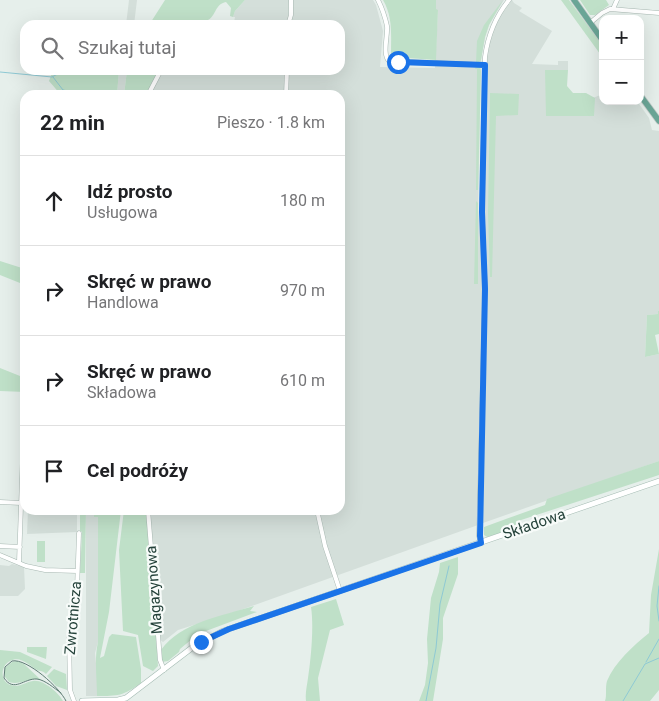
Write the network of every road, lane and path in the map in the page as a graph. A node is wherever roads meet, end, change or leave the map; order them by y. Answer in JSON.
{"nodes":[{"id":1,"x":291,"y":0,"type":"edge"},
{"id":2,"x":378,"y":0,"type":"edge"},
{"id":3,"x":509,"y":0,"type":"edge"},
{"id":4,"x":574,"y":0,"type":"edge"},
{"id":5,"x":617,"y":0,"type":"edge"},
{"id":6,"x":613,"y":9,"type":"junction"},
{"id":7,"x":659,"y":13,"type":"edge"},
{"id":8,"x":290,"y":20,"type":"edge"},
{"id":9,"x":590,"y":23,"type":"junction"},
{"id":10,"x":599,"y":35,"type":"edge"},
{"id":11,"x":485,"y":65,"type":"junction"},
{"id":12,"x":158,"y":75,"type":"edge"},
{"id":13,"x":287,"y":75,"type":"edge"},
{"id":14,"x":151,"y":90,"type":"edge"},
{"id":15,"x":286,"y":90,"type":"edge"},
{"id":16,"x":644,"y":100,"type":"edge"},
{"id":17,"x":659,"y":122,"type":"edge"},
{"id":18,"x":659,"y":481,"type":"edge"},
{"id":19,"x":0,"y":502,"type":"edge"},
{"id":20,"x":20,"y":503,"type":"edge"},
{"id":21,"x":21,"y":515,"type":"edge"},
{"id":22,"x":148,"y":515,"type":"edge"},
{"id":23,"x":318,"y":515,"type":"edge"},
{"id":24,"x":79,"y":533,"type":"dead end"},
{"id":25,"x":481,"y":543,"type":"junction"},
{"id":26,"x":0,"y":546,"type":"edge"},
{"id":27,"x":20,"y":547,"type":"junction"},
{"id":28,"x":0,"y":554,"type":"edge"},
{"id":29,"x":19,"y":562,"type":"junction"},
{"id":30,"x":77,"y":571,"type":"junction"},
{"id":31,"x":340,"y":591,"type":"junction"},
{"id":32,"x":164,"y":670,"type":"junction"},
{"id":33,"x":74,"y":701,"type":"edge"},
{"id":34,"x":82,"y":701,"type":"edge"}],
"edges":[{"from":1,"to":8,"type":"street"},
{"from":2,"to":11,"type":"street"},
{"from":3,"to":11,"type":"street"},
{"from":4,"to":9,"type":"main road"},
{"from":5,"to":6,"type":"street"},
{"from":6,"to":7,"type":"street"},
{"from":6,"to":9,"type":"street"},
{"from":9,"to":10,"type":"main road"},
{"from":11,"to":25,"type":"street"},
{"from":12,"to":14,"type":"street"},
{"from":13,"to":15,"type":"street"},
{"from":16,"to":17,"type":"main road"},
{"from":18,"to":25,"type":"main road","name":"Składowa"},
{"from":19,"to":20,"type":"street"},
{"from":21,"to":27,"type":"street"},
{"from":22,"to":32,"type":"street","name":"Magazynowa"},
{"from":23,"to":31,"type":"street"},
{"from":24,"to":30,"type":"street","name":"Zwrotnicza"},
{"from":25,"to":31,"type":"main road","name":"Składowa"},
{"from":26,"to":27,"type":"street"},
{"from":27,"to":29,"type":"street"},
{"from":28,"to":29,"type":"street"},
{"from":29,"to":30,"type":"street"},
{"from":30,"to":33,"type":"street","name":"Zwrotnicza"},
{"from":31,"to":32,"type":"main road","name":"Składowa"},
{"from":32,"to":34,"type":"main road","name":"Składowa"}]}
